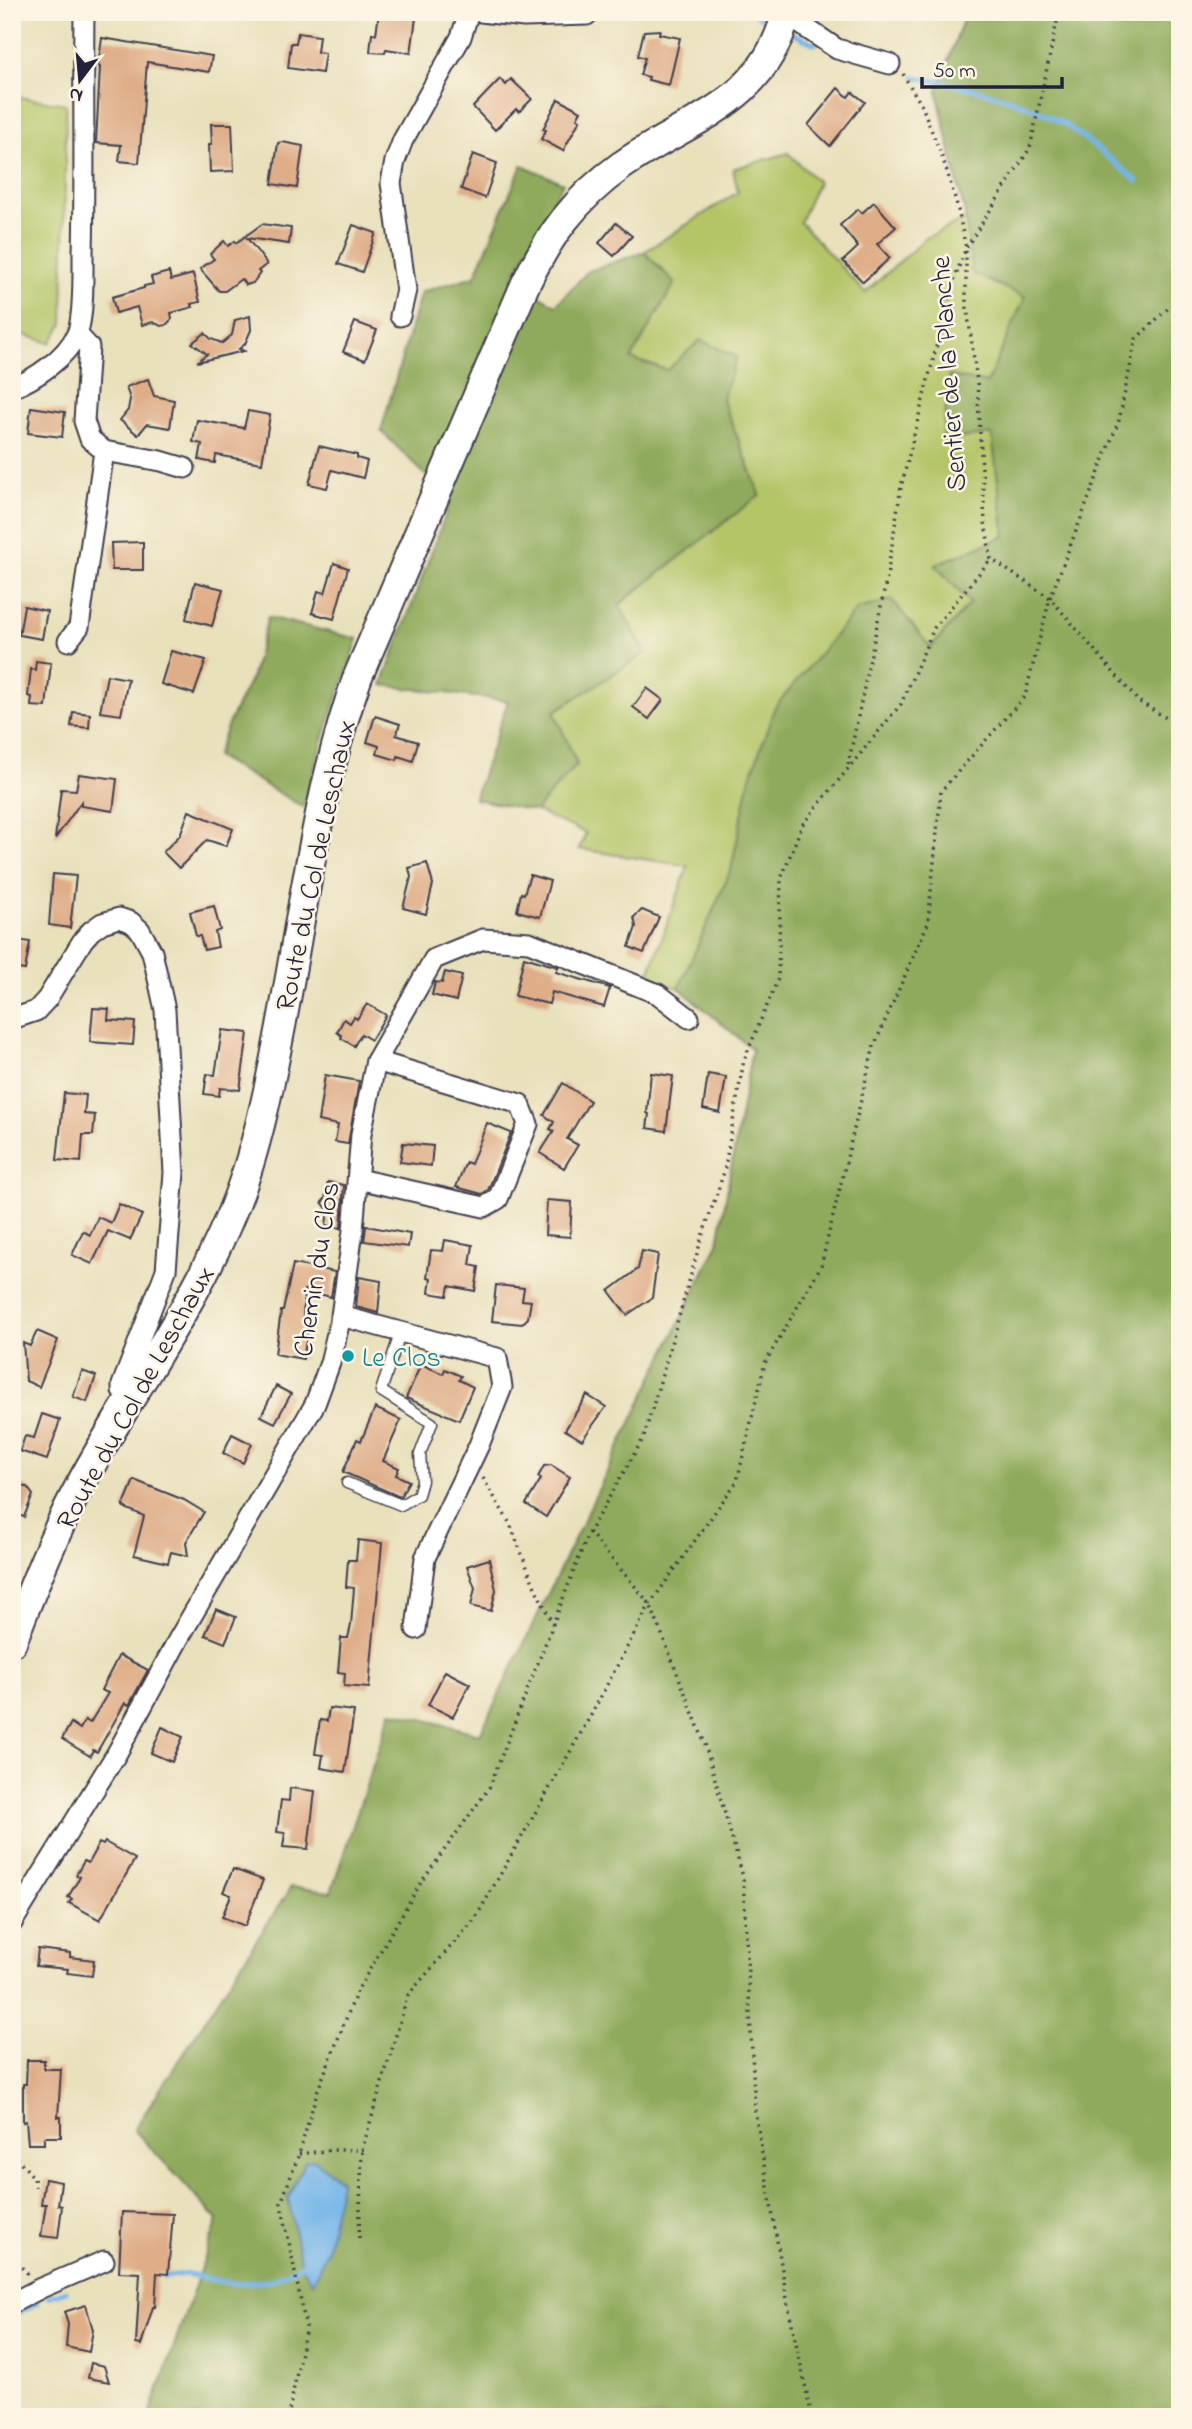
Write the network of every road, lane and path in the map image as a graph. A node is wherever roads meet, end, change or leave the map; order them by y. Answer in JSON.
{"nodes":[{"id":1,"x":84,"y":12,"type":"edge"},
{"id":2,"x":469,"y":12,"type":"edge"},
{"id":3,"x":481,"y":12,"type":"edge"},
{"id":4,"x":1059,"y":12,"type":"edge"},
{"id":5,"x":787,"y":14,"type":"edge"},
{"id":6,"x":587,"y":15,"type":"dead end"},
{"id":7,"x":890,"y":64,"type":"joint"},
{"id":8,"x":966,"y":248,"type":"junction"},
{"id":9,"x":1180,"y":297,"type":"edge"},
{"id":10,"x":400,"y":316,"type":"dead end"},
{"id":11,"x":77,"y":334,"type":"junction"},
{"id":12,"x":12,"y":388,"type":"edge"},
{"id":13,"x":103,"y":451,"type":"junction"},
{"id":14,"x":186,"y":468,"type":"dead end"},
{"id":15,"x":991,"y":559,"type":"junction"},
{"id":16,"x":1050,"y":598,"type":"junction"},
{"id":17,"x":68,"y":642,"type":"dead end"},
{"id":18,"x":1180,"y":726,"type":"edge"},
{"id":19,"x":847,"y":769,"type":"junction"},
{"id":20,"x":689,"y":1018,"type":"dead end"},
{"id":21,"x":12,"y":1019,"type":"edge"},
{"id":22,"x":376,"y":1061,"type":"junction"},
{"id":23,"x":358,"y":1179,"type":"junction"},
{"id":24,"x":341,"y":1316,"type":"junction"},
{"id":25,"x":401,"y":1331,"type":"junction"},
{"id":26,"x":130,"y":1401,"type":"junction"},
{"id":27,"x":479,"y":1445,"type":"junction"},
{"id":28,"x":347,"y":1483,"type":"dead end"},
{"id":29,"x":589,"y":1532,"type":"junction"},
{"id":30,"x":650,"y":1604,"type":"junction"},
{"id":31,"x":553,"y":1625,"type":"junction"},
{"id":32,"x":416,"y":1629,"type":"dead end"},
{"id":33,"x":12,"y":1642,"type":"edge"},
{"id":34,"x":12,"y":1923,"type":"edge"},
{"id":35,"x":362,"y":2150,"type":"junction"},
{"id":36,"x":12,"y":2152,"type":"edge"},
{"id":37,"x":299,"y":2154,"type":"junction"},
{"id":38,"x":35,"y":2187,"type":"dead end"},
{"id":39,"x":359,"y":2238,"type":"dead end"},
{"id":40,"x":104,"y":2261,"type":"dead end"},
{"id":41,"x":12,"y":2303,"type":"edge"},
{"id":42,"x":288,"y":2417,"type":"edge"},
{"id":43,"x":812,"y":2417,"type":"edge"}],
"edges":[{"from":1,"to":11,"type":"street"},
{"from":2,"to":10,"type":"street"},
{"from":3,"to":6,"type":"street"},
{"from":4,"to":8,"type":"path"},
{"from":5,"to":7,"type":"street"},
{"from":5,"to":26,"type":"main road","name":"Route du Col de Leschaux"},
{"from":7,"to":8,"type":"path","name":"Sentier de la Planche"},
{"from":8,"to":15,"type":"path","name":"Sentier de la Planche"},
{"from":8,"to":19,"type":"path"},
{"from":9,"to":16,"type":"path"},
{"from":11,"to":12,"type":"street"},
{"from":11,"to":13,"type":"street"},
{"from":13,"to":14,"type":"street"},
{"from":13,"to":17,"type":"street"},
{"from":15,"to":16,"type":"path"},
{"from":15,"to":19,"type":"path"},
{"from":16,"to":18,"type":"path"},
{"from":16,"to":30,"type":"path"},
{"from":19,"to":29,"type":"path"},
{"from":20,"to":22,"type":"street","name":"Chemin du Clos"},
{"from":21,"to":26,"type":"street"},
{"from":22,"to":23,"type":"street","name":"Chemin du Clos"},
{"from":22,"to":23,"type":"street"},
{"from":23,"to":24,"type":"street","name":"Chemin du Clos"},
{"from":24,"to":25,"type":"street"},
{"from":24,"to":34,"type":"street","name":"Chemin du Clos"},
{"from":25,"to":27,"type":"street"},
{"from":25,"to":28,"type":"lane"},
{"from":26,"to":33,"type":"main road","name":"Route du Col de Leschaux"},
{"from":27,"to":31,"type":"path"},
{"from":27,"to":32,"type":"street"},
{"from":29,"to":30,"type":"path"},
{"from":29,"to":31,"type":"path"},
{"from":30,"to":35,"type":"path"},
{"from":30,"to":43,"type":"path"},
{"from":31,"to":37,"type":"path"},
{"from":35,"to":37,"type":"path"},
{"from":35,"to":39,"type":"path"},
{"from":36,"to":38,"type":"path"},
{"from":37,"to":42,"type":"path"},
{"from":40,"to":41,"type":"street"}]}
